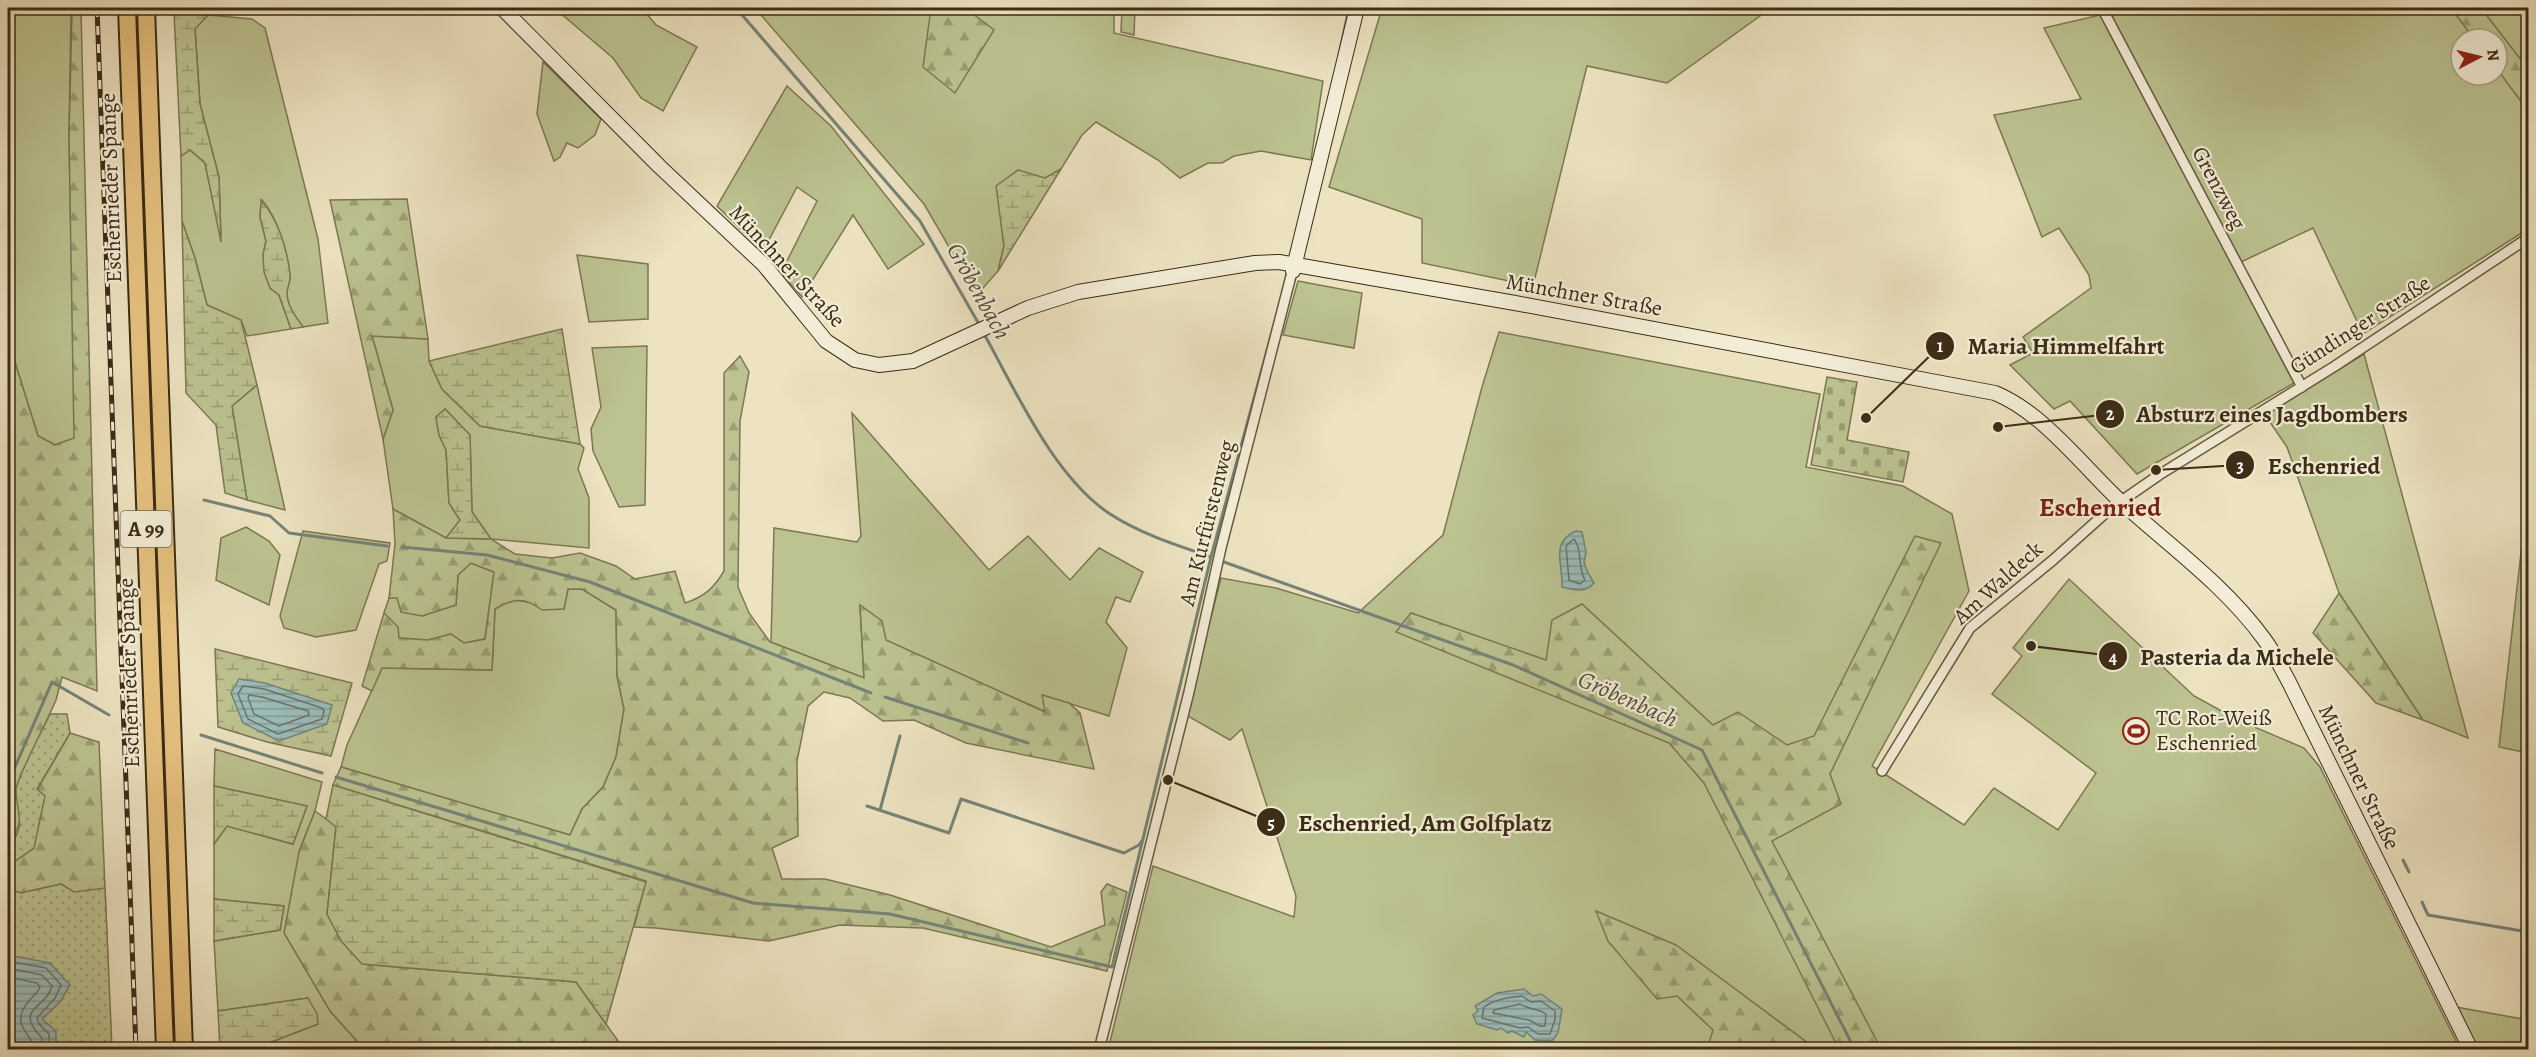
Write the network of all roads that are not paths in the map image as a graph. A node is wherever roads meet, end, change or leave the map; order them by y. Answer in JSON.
{"nodes":[{"id":1,"x":127,"y":8,"type":"edge"},
{"id":2,"x":146,"y":8,"type":"edge"},
{"id":3,"x":502,"y":8,"type":"edge"},
{"id":4,"x":1357,"y":8,"type":"edge"},
{"id":5,"x":2102,"y":8,"type":"edge"},
{"id":6,"x":2529,"y":238,"type":"edge"},
{"id":7,"x":1294,"y":268,"type":"junction"},
{"id":8,"x":2302,"y":387,"type":"junction"},
{"id":9,"x":2120,"y":501,"type":"junction"},
{"id":10,"x":1882,"y":771,"type":"dead end"},
{"id":11,"x":165,"y":1050,"type":"edge"},
{"id":12,"x":184,"y":1050,"type":"edge"},
{"id":13,"x":1100,"y":1050,"type":"edge"},
{"id":14,"x":2471,"y":1050,"type":"edge"}],
"edges":[{"from":1,"to":11,"type":"highway","name":"Eschenrieder Spange","number":"A 99"},
{"from":2,"to":12,"type":"highway","name":"Eschenrieder Spange","number":"A 99"},
{"from":3,"to":7,"type":"street","name":"Münchner Straße"},
{"from":4,"to":7,"type":"street","name":"Am Kurfürstenweg"},
{"from":5,"to":8,"type":"street","name":"Grenzweg"},
{"from":6,"to":8,"type":"street","name":"Gündinger Straße"},
{"from":7,"to":9,"type":"street","name":"Münchner Straße"},
{"from":7,"to":13,"type":"street","name":"Am Kurfürstenweg"},
{"from":8,"to":9,"type":"street","name":"Gündinger Straße"},
{"from":9,"to":10,"type":"street","name":"Am Waldeck"},
{"from":9,"to":14,"type":"street","name":"Münchner Straße"}]}
